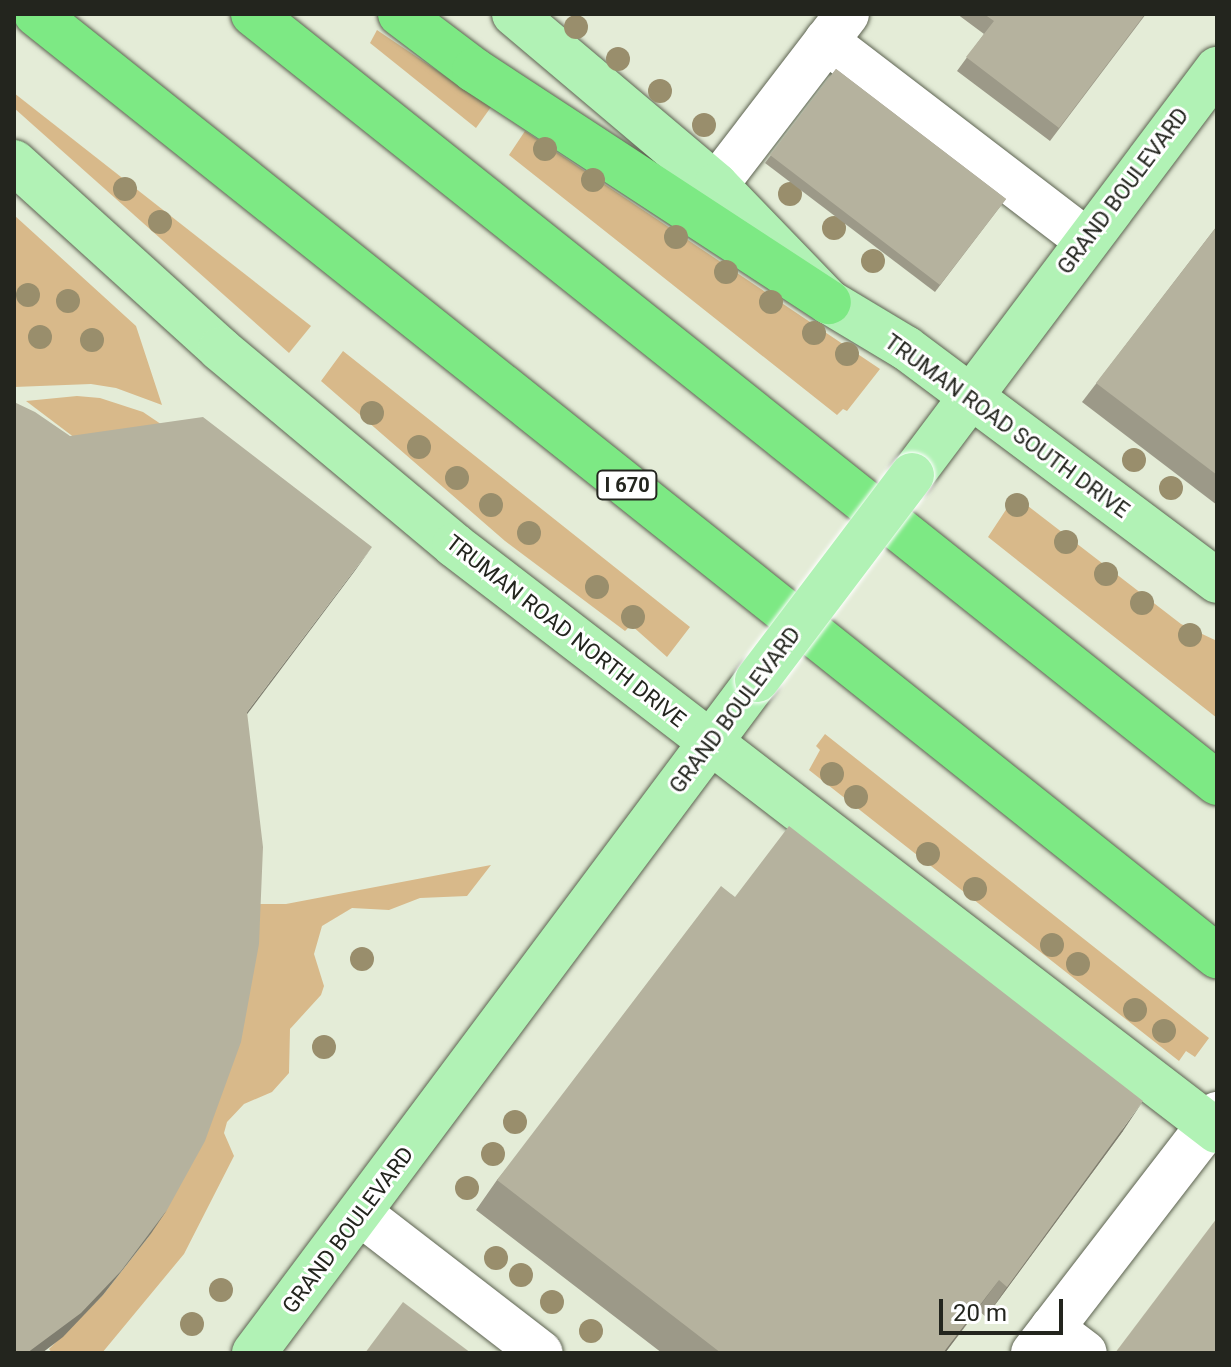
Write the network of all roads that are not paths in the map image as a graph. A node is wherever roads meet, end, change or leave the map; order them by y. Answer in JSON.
{"nodes":[{"id":1,"x":36,"y":14,"type":"edge"},
{"id":2,"x":253,"y":14,"type":"edge"},
{"id":3,"x":400,"y":14,"type":"edge"},
{"id":4,"x":514,"y":14,"type":"edge"},
{"id":5,"x":836,"y":27,"type":"edge"},
{"id":6,"x":1217,"y":69,"type":"edge"},
{"id":7,"x":14,"y":162,"type":"edge"},
{"id":8,"x":716,"y":185,"type":"junction"},
{"id":9,"x":1086,"y":240,"type":"junction"},
{"id":10,"x":829,"y":302,"type":"junction"},
{"id":11,"x":970,"y":396,"type":"junction"},
{"id":12,"x":1217,"y":581,"type":"edge"},
{"id":13,"x":710,"y":743,"type":"junction"},
{"id":14,"x":1217,"y":783,"type":"edge"},
{"id":15,"x":1217,"y":956,"type":"edge"},
{"id":16,"x":1214,"y":1123,"type":"edge"},
{"id":17,"x":361,"y":1214,"type":"junction"},
{"id":18,"x":1057,"y":1345,"type":"edge"},
{"id":19,"x":254,"y":1353,"type":"edge"},
{"id":20,"x":541,"y":1353,"type":"edge"}],
"edges":[{"from":1,"to":15,"type":"highway","number":"I 670"},
{"from":2,"to":14,"type":"highway"},
{"from":3,"to":10,"type":"highway"},
{"from":4,"to":8,"type":"main road","name":"TRUMAN ROAD SOUTH DRIVE"},
{"from":5,"to":8,"type":"street"},
{"from":5,"to":9,"type":"street"},
{"from":6,"to":9,"type":"main road","name":"GRAND BOULEVARD"},
{"from":7,"to":13,"type":"main road","name":"TRUMAN ROAD NORTH DRIVE"},
{"from":8,"to":10,"type":"main road","name":"TRUMAN ROAD SOUTH DRIVE"},
{"from":9,"to":11,"type":"main road","name":"GRAND BOULEVARD"},
{"from":10,"to":11,"type":"main road","name":"TRUMAN ROAD SOUTH DRIVE"},
{"from":11,"to":12,"type":"main road","name":"TRUMAN ROAD SOUTH DRIVE"},
{"from":11,"to":13,"type":"main road","name":"GRAND BOULEVARD","bridge":true},
{"from":13,"to":16,"type":"main road","name":"TRUMAN ROAD NORTH DRIVE"},
{"from":13,"to":17,"type":"main road","name":"GRAND BOULEVARD"},
{"from":16,"to":18,"type":"street"},
{"from":17,"to":19,"type":"main road","name":"GRAND BOULEVARD"},
{"from":17,"to":20,"type":"street"}]}
